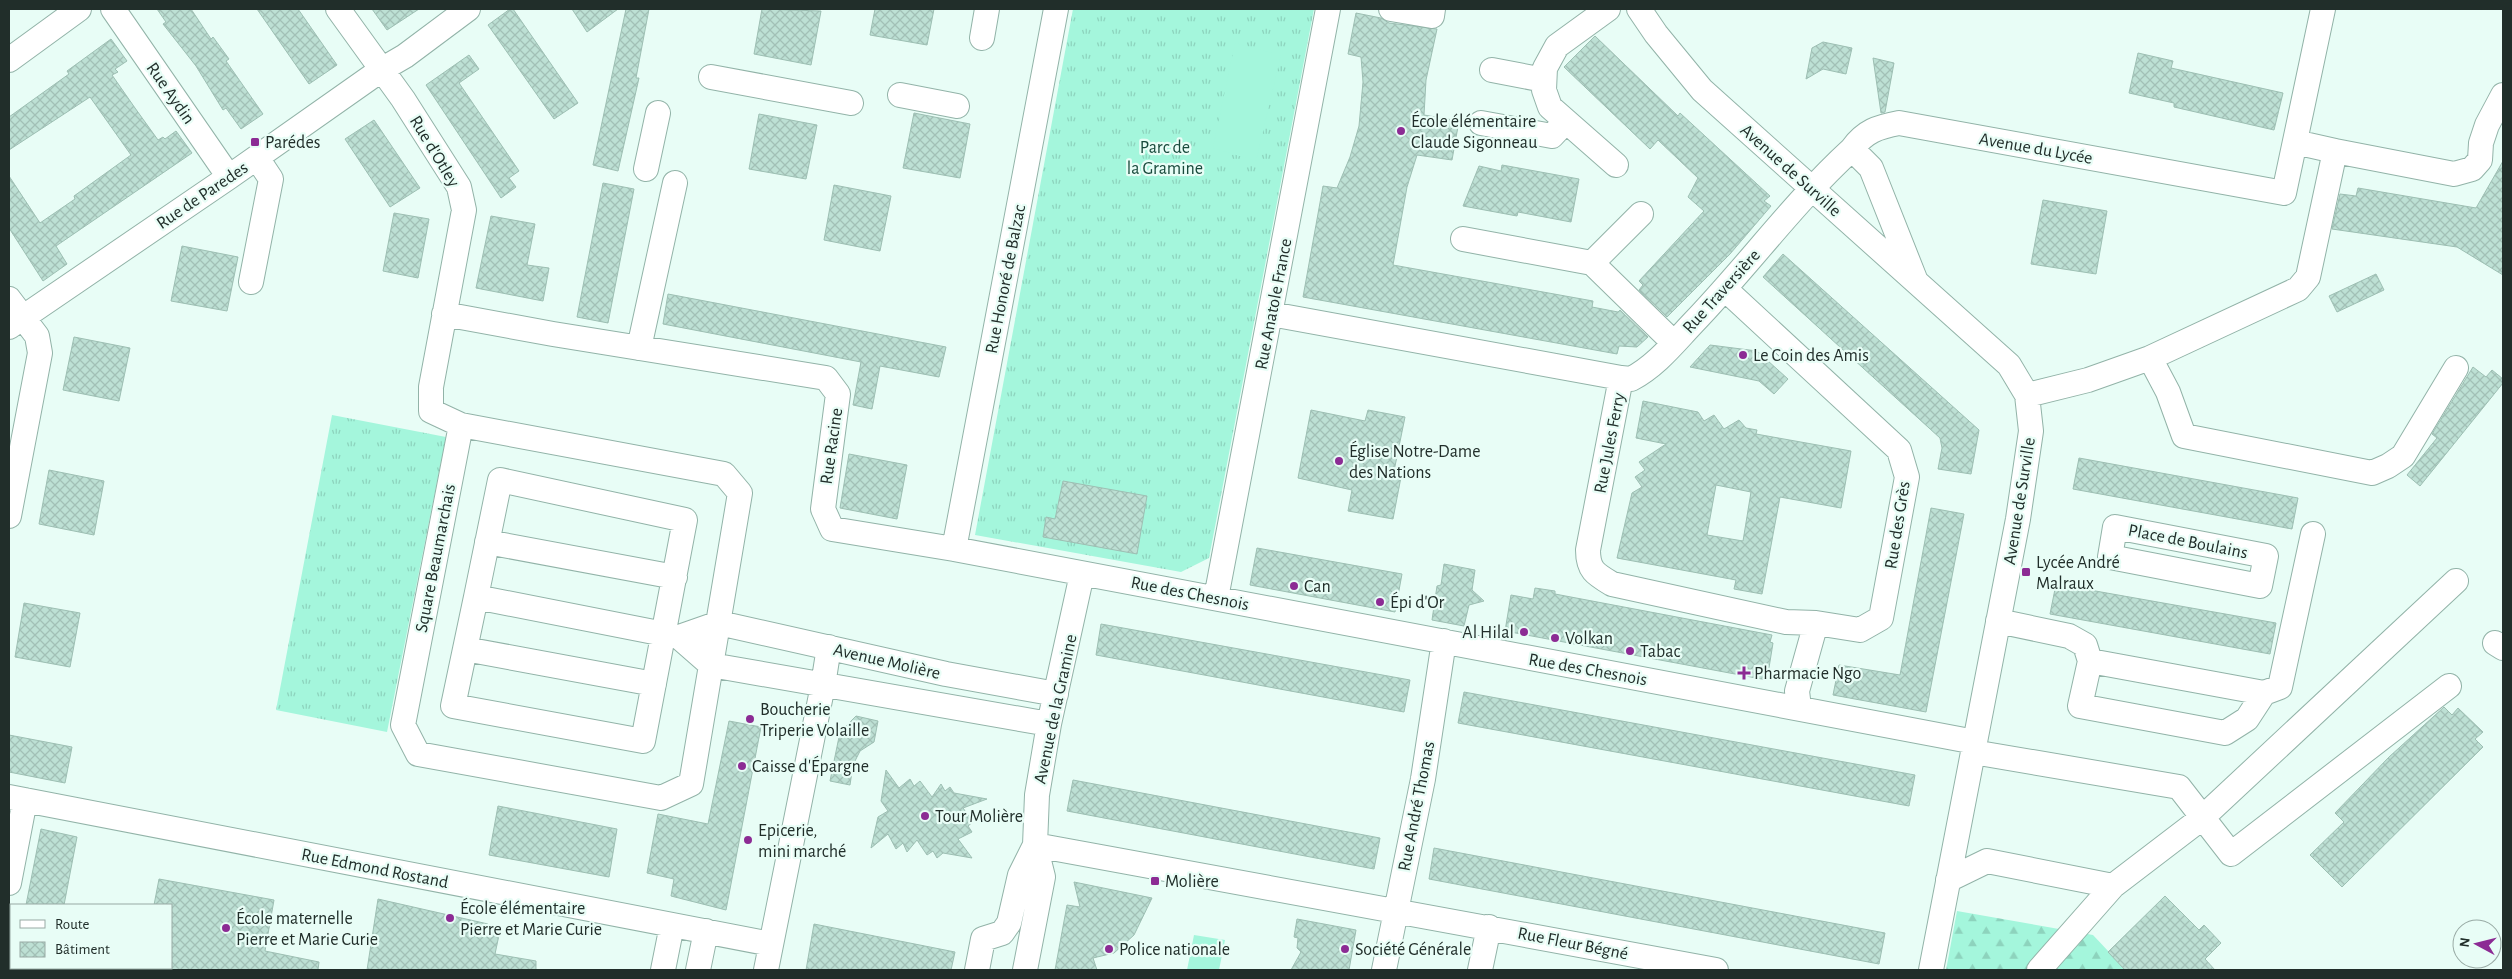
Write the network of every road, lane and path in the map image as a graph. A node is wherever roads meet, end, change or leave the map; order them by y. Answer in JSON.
{"nodes":[{"id":1,"x":79,"y":9,"type":"edge"},
{"id":2,"x":113,"y":9,"type":"edge"},
{"id":3,"x":338,"y":9,"type":"edge"},
{"id":4,"x":468,"y":9,"type":"edge"},
{"id":5,"x":987,"y":9,"type":"edge"},
{"id":6,"x":1056,"y":9,"type":"edge"},
{"id":7,"x":1328,"y":9,"type":"edge"},
{"id":8,"x":1392,"y":9,"type":"edge"},
{"id":9,"x":1433,"y":9,"type":"edge"},
{"id":10,"x":1608,"y":9,"type":"edge"},
{"id":11,"x":1639,"y":9,"type":"edge"},
{"id":12,"x":2322,"y":9,"type":"edge"},
{"id":13,"x":982,"y":38,"type":"dead end"},
{"id":14,"x":9,"y":60,"type":"edge"},
{"id":15,"x":381,"y":70,"type":"junction"},
{"id":16,"x":1492,"y":70,"type":"dead end"},
{"id":17,"x":710,"y":76,"type":"dead end"},
{"id":18,"x":1544,"y":80,"type":"junction"},
{"id":19,"x":900,"y":95,"type":"dead end"},
{"id":20,"x":2503,"y":95,"type":"edge"},
{"id":21,"x":850,"y":102,"type":"dead end"},
{"id":22,"x":957,"y":106,"type":"dead end"},
{"id":23,"x":658,"y":113,"type":"dead end"},
{"id":24,"x":1566,"y":121,"type":"junction"},
{"id":25,"x":1481,"y":123,"type":"dead end"},
{"id":26,"x":2295,"y":142,"type":"junction"},
{"id":27,"x":1852,"y":149,"type":"junction"},
{"id":28,"x":2335,"y":152,"type":"junction"},
{"id":29,"x":257,"y":158,"type":"junction"},
{"id":30,"x":1616,"y":165,"type":"dead end"},
{"id":31,"x":646,"y":169,"type":"dead end"},
{"id":32,"x":229,"y":177,"type":"junction"},
{"id":33,"x":675,"y":183,"type":"dead end"},
{"id":34,"x":1812,"y":190,"type":"junction"},
{"id":35,"x":1641,"y":214,"type":"dead end"},
{"id":36,"x":1463,"y":239,"type":"dead end"},
{"id":37,"x":1592,"y":263,"type":"junction"},
{"id":38,"x":251,"y":282,"type":"dead end"},
{"id":39,"x":1917,"y":284,"type":"junction"},
{"id":40,"x":1725,"y":289,"type":"junction"},
{"id":41,"x":444,"y":314,"type":"junction"},
{"id":42,"x":1271,"y":314,"type":"junction"},
{"id":43,"x":13,"y":315,"type":"edge"},
{"id":44,"x":1674,"y":343,"type":"junction"},
{"id":45,"x":639,"y":348,"type":"junction"},
{"id":46,"x":2150,"y":358,"type":"junction"},
{"id":47,"x":2456,"y":368,"type":"dead end"},
{"id":48,"x":1621,"y":378,"type":"junction"},
{"id":49,"x":2027,"y":395,"type":"junction"},
{"id":50,"x":461,"y":425,"type":"junction"},
{"id":51,"x":9,"y":516,"type":"edge"},
{"id":52,"x":2313,"y":534,"type":"dead end"},
{"id":53,"x":487,"y":542,"type":"junction"},
{"id":54,"x":954,"y":549,"type":"junction"},
{"id":55,"x":2266,"y":556,"type":"joint"},
{"id":56,"x":1082,"y":574,"type":"junction"},
{"id":57,"x":675,"y":577,"type":"junction"},
{"id":58,"x":2456,"y":582,"type":"dead end"},
{"id":59,"x":476,"y":597,"type":"junction"},
{"id":60,"x":1216,"y":598,"type":"junction"},
{"id":61,"x":1998,"y":621,"type":"junction"},
{"id":62,"x":719,"y":623,"type":"junction"},
{"id":63,"x":1816,"y":623,"type":"junction"},
{"id":64,"x":672,"y":635,"type":"junction"},
{"id":65,"x":1444,"y":641,"type":"junction"},
{"id":66,"x":828,"y":647,"type":"junction"},
{"id":67,"x":465,"y":649,"type":"junction"},
{"id":68,"x":2090,"y":661,"type":"junction"},
{"id":69,"x":711,"y":666,"type":"junction"},
{"id":70,"x":654,"y":684,"type":"junction"},
{"id":71,"x":823,"y":685,"type":"junction"},
{"id":72,"x":2449,"y":686,"type":"dead end"},
{"id":73,"x":2264,"y":693,"type":"junction"},
{"id":74,"x":1056,"y":694,"type":"junction"},
{"id":75,"x":1799,"y":708,"type":"junction"},
{"id":76,"x":1049,"y":724,"type":"junction"},
{"id":77,"x":1974,"y":747,"type":"junction"},
{"id":78,"x":17,"y":798,"type":"edge"},
{"id":79,"x":2202,"y":818,"type":"junction"},
{"id":80,"x":1035,"y":845,"type":"junction"},
{"id":81,"x":1948,"y":880,"type":"junction"},
{"id":82,"x":9,"y":884,"type":"edge"},
{"id":83,"x":2113,"y":886,"type":"junction"},
{"id":84,"x":1395,"y":910,"type":"junction"},
{"id":85,"x":672,"y":925,"type":"junction"},
{"id":86,"x":1488,"y":927,"type":"junction"},
{"id":87,"x":706,"y":931,"type":"junction"},
{"id":88,"x":772,"y":944,"type":"junction"},
{"id":89,"x":663,"y":970,"type":"edge"},
{"id":90,"x":698,"y":970,"type":"edge"},
{"id":91,"x":766,"y":970,"type":"edge"},
{"id":92,"x":977,"y":970,"type":"edge"},
{"id":93,"x":1024,"y":970,"type":"edge"},
{"id":94,"x":1384,"y":970,"type":"edge"},
{"id":95,"x":1480,"y":970,"type":"edge"},
{"id":96,"x":1716,"y":970,"type":"edge"},
{"id":97,"x":1931,"y":970,"type":"edge"},
{"id":98,"x":2039,"y":970,"type":"edge"}],
"edges":[{"from":1,"to":14,"type":"street"},
{"from":2,"to":32,"type":"street","name":"Rue Aydin"},
{"from":3,"to":15,"type":"street","name":"Rue d'Otley"},
{"from":4,"to":15,"type":"street","name":"Rue de Paredes"},
{"from":5,"to":13,"type":"street"},
{"from":6,"to":54,"type":"street","name":"Rue Honoré de Balzac"},
{"from":7,"to":42,"type":"street","name":"Rue Anatole France"},
{"from":8,"to":9,"type":"street"},
{"from":10,"to":18,"type":"street"},
{"from":11,"to":34,"type":"street","name":"Avenue de Surville"},
{"from":12,"to":26,"type":"street"},
{"from":15,"to":29,"type":"street","name":"Rue de Paredes"},
{"from":15,"to":41,"type":"street","name":"Rue d'Otley"},
{"from":16,"to":18,"type":"street"},
{"from":17,"to":21,"type":"street"},
{"from":18,"to":24,"type":"street"},
{"from":19,"to":22,"type":"street"},
{"from":20,"to":28,"type":"street"},
{"from":23,"to":31,"type":"street"},
{"from":24,"to":25,"type":"street"},
{"from":24,"to":30,"type":"street"},
{"from":26,"to":27,"type":"street","name":"Avenue du Lycée"},
{"from":26,"to":28,"type":"street"},
{"from":27,"to":34,"type":"street","name":"Avenue du Lycée"},
{"from":27,"to":39,"type":"street"},
{"from":28,"to":46,"type":"street"},
{"from":29,"to":32,"type":"street","name":"Rue de Paredes"},
{"from":29,"to":38,"type":"street"},
{"from":32,"to":43,"type":"street","name":"Rue de Paredes"},
{"from":33,"to":45,"type":"street"},
{"from":34,"to":39,"type":"street","name":"Avenue de Surville"},
{"from":34,"to":40,"type":"street","name":"Rue Traversière"},
{"from":35,"to":37,"type":"street"},
{"from":36,"to":37,"type":"street"},
{"from":37,"to":44,"type":"street"},
{"from":39,"to":49,"type":"street","name":"Avenue de Surville"},
{"from":40,"to":44,"type":"street","name":"Rue Traversière"},
{"from":40,"to":63,"type":"street","name":"Rue des Grès"},
{"from":41,"to":45,"type":"street","name":"Rue Racine"},
{"from":41,"to":50,"type":"street","name":"Rue d'Otley"},
{"from":42,"to":48,"type":"street","name":"Rue Jules Ferry"},
{"from":42,"to":60,"type":"street","name":"Rue Anatole France"},
{"from":43,"to":51,"type":"street"},
{"from":44,"to":48,"type":"street","name":"Rue Traversière"},
{"from":45,"to":54,"type":"street","name":"Rue Racine"},
{"from":46,"to":47,"type":"street"},
{"from":46,"to":49,"type":"street"},
{"from":48,"to":63,"type":"street","name":"Rue Jules Ferry"},
{"from":49,"to":61,"type":"street","name":"Avenue de Surville"},
{"from":50,"to":62,"type":"street","name":"Square Beaumarchais"},
{"from":50,"to":69,"type":"street","name":"Square Beaumarchais"},
{"from":52,"to":73,"type":"street"},
{"from":53,"to":57,"type":"street"},
{"from":53,"to":57,"type":"street"},
{"from":53,"to":59,"type":"street"},
{"from":54,"to":56,"type":"street","name":"Rue Racine"},
{"from":55,"to":55,"type":"street","name":"Place de Boulains"},
{"from":56,"to":60,"type":"street","name":"Rue des Chesnois"},
{"from":56,"to":74,"type":"street","name":"Avenue de la Gramine"},
{"from":57,"to":64,"type":"street"},
{"from":58,"to":79,"type":"street"},
{"from":59,"to":64,"type":"street"},
{"from":59,"to":67,"type":"street"},
{"from":60,"to":65,"type":"street","name":"Rue des Chesnois"},
{"from":61,"to":68,"type":"street"},
{"from":61,"to":77,"type":"street","name":"Avenue de Surville"},
{"from":62,"to":64,"type":"street"},
{"from":62,"to":66,"type":"street","name":"Avenue Molière"},
{"from":62,"to":69,"type":"street","name":"Square Beaumarchais"},
{"from":63,"to":75,"type":"street"},
{"from":64,"to":69,"type":"street"},
{"from":64,"to":70,"type":"street"},
{"from":65,"to":75,"type":"street","name":"Rue des Chesnois"},
{"from":65,"to":84,"type":"street","name":"Rue André Thomas"},
{"from":66,"to":71,"type":"street"},
{"from":66,"to":74,"type":"street","name":"Avenue Molière"},
{"from":67,"to":70,"type":"street"},
{"from":67,"to":70,"type":"street"},
{"from":68,"to":73,"type":"street"},
{"from":68,"to":73,"type":"street"},
{"from":69,"to":71,"type":"street","name":"Avenue Molière"},
{"from":71,"to":76,"type":"street","name":"Avenue Molière"},
{"from":71,"to":88,"type":"street"},
{"from":72,"to":79,"type":"street","name":"Rue des Chesnois"},
{"from":74,"to":76,"type":"street","name":"Avenue de la Gramine"},
{"from":75,"to":77,"type":"street","name":"Rue des Chesnois"},
{"from":76,"to":80,"type":"street","name":"Avenue de la Gramine"},
{"from":77,"to":79,"type":"street","name":"Rue des Chesnois"},
{"from":77,"to":81,"type":"street","name":"Avenue de Surville"},
{"from":78,"to":82,"type":"street"},
{"from":78,"to":85,"type":"street","name":"Rue Edmond Rostand"},
{"from":79,"to":83,"type":"street"},
{"from":80,"to":84,"type":"street","name":"Rue Fleur Bégné"},
{"from":80,"to":92,"type":"street"},
{"from":80,"to":93,"type":"street"},
{"from":81,"to":83,"type":"street"},
{"from":81,"to":97,"type":"street","name":"Avenue de Surville"},
{"from":83,"to":98,"type":"street"},
{"from":84,"to":86,"type":"street","name":"Rue Fleur Bégné"},
{"from":84,"to":94,"type":"street","name":"Rue André Thomas"},
{"from":85,"to":87,"type":"street","name":"Rue Edmond Rostand"},
{"from":85,"to":89,"type":"street"},
{"from":86,"to":95,"type":"street"},
{"from":86,"to":96,"type":"street","name":"Rue Fleur Bégné"},
{"from":87,"to":88,"type":"street","name":"Rue Edmond Rostand"},
{"from":87,"to":90,"type":"street"},
{"from":88,"to":91,"type":"street"}]}
